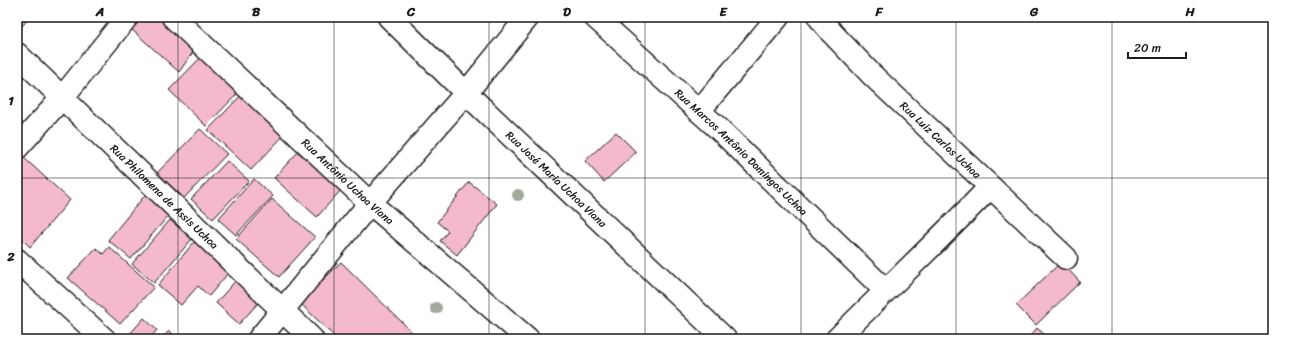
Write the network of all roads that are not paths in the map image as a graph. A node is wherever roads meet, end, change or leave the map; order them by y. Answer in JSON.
{"nodes":[{"id":1,"x":127,"y":17,"type":"edge"},
{"id":2,"x":173,"y":17,"type":"edge"},
{"id":3,"x":389,"y":17,"type":"edge"},
{"id":4,"x":528,"y":17,"type":"edge"},
{"id":5,"x":595,"y":17,"type":"edge"},
{"id":6,"x":778,"y":17,"type":"edge"},
{"id":7,"x":819,"y":17,"type":"edge"},
{"id":8,"x":17,"y":54,"type":"edge"},
{"id":9,"x":466,"y":93,"type":"junction"},
{"id":10,"x":62,"y":98,"type":"junction"},
{"id":11,"x":699,"y":111,"type":"junction"},
{"id":12,"x":17,"y":148,"type":"edge"},
{"id":13,"x":990,"y":187,"type":"junction"},
{"id":14,"x":370,"y":203,"type":"junction"},
{"id":15,"x":1066,"y":258,"type":"dead end"},
{"id":16,"x":17,"y":260,"type":"edge"},
{"id":17,"x":885,"y":290,"type":"junction"},
{"id":18,"x":282,"y":310,"type":"junction"},
{"id":19,"x":104,"y":339,"type":"edge"},
{"id":20,"x":259,"y":339,"type":"edge"},
{"id":21,"x":312,"y":339,"type":"edge"},
{"id":22,"x":528,"y":339,"type":"edge"},
{"id":23,"x":725,"y":339,"type":"edge"},
{"id":24,"x":837,"y":339,"type":"edge"}],
"edges":[{"from":1,"to":10,"type":"street"},
{"from":2,"to":14,"type":"street","name":"Rua Antônio Uchoa Viana"},
{"from":3,"to":9,"type":"street","name":"Rua José Maria Uchoa Viana"},
{"from":4,"to":9,"type":"street"},
{"from":5,"to":11,"type":"street","name":"Rua Marcos Antônio Domingos Uchoa"},
{"from":6,"to":11,"type":"street"},
{"from":7,"to":13,"type":"street","name":"Rua Luiz Carlos Uchoa"},
{"from":8,"to":10,"type":"street","name":"Rua Philomena de Assis Uchoa"},
{"from":9,"to":14,"type":"street"},
{"from":9,"to":23,"type":"street","name":"Rua José Maria Uchoa Viana"},
{"from":10,"to":12,"type":"street"},
{"from":10,"to":18,"type":"street","name":"Rua Philomena de Assis Uchoa"},
{"from":11,"to":17,"type":"street","name":"Rua Marcos Antônio Domingos Uchoa"},
{"from":13,"to":15,"type":"street","name":"Rua Luiz Carlos Uchoa"},
{"from":13,"to":17,"type":"street"},
{"from":14,"to":18,"type":"street"},
{"from":14,"to":22,"type":"street","name":"Rua Antônio Uchoa Viana"},
{"from":16,"to":19,"type":"street"},
{"from":17,"to":24,"type":"street"},
{"from":18,"to":20,"type":"street"},
{"from":18,"to":21,"type":"street","name":"Rua Philomena de Assis Uchoa"}]}
